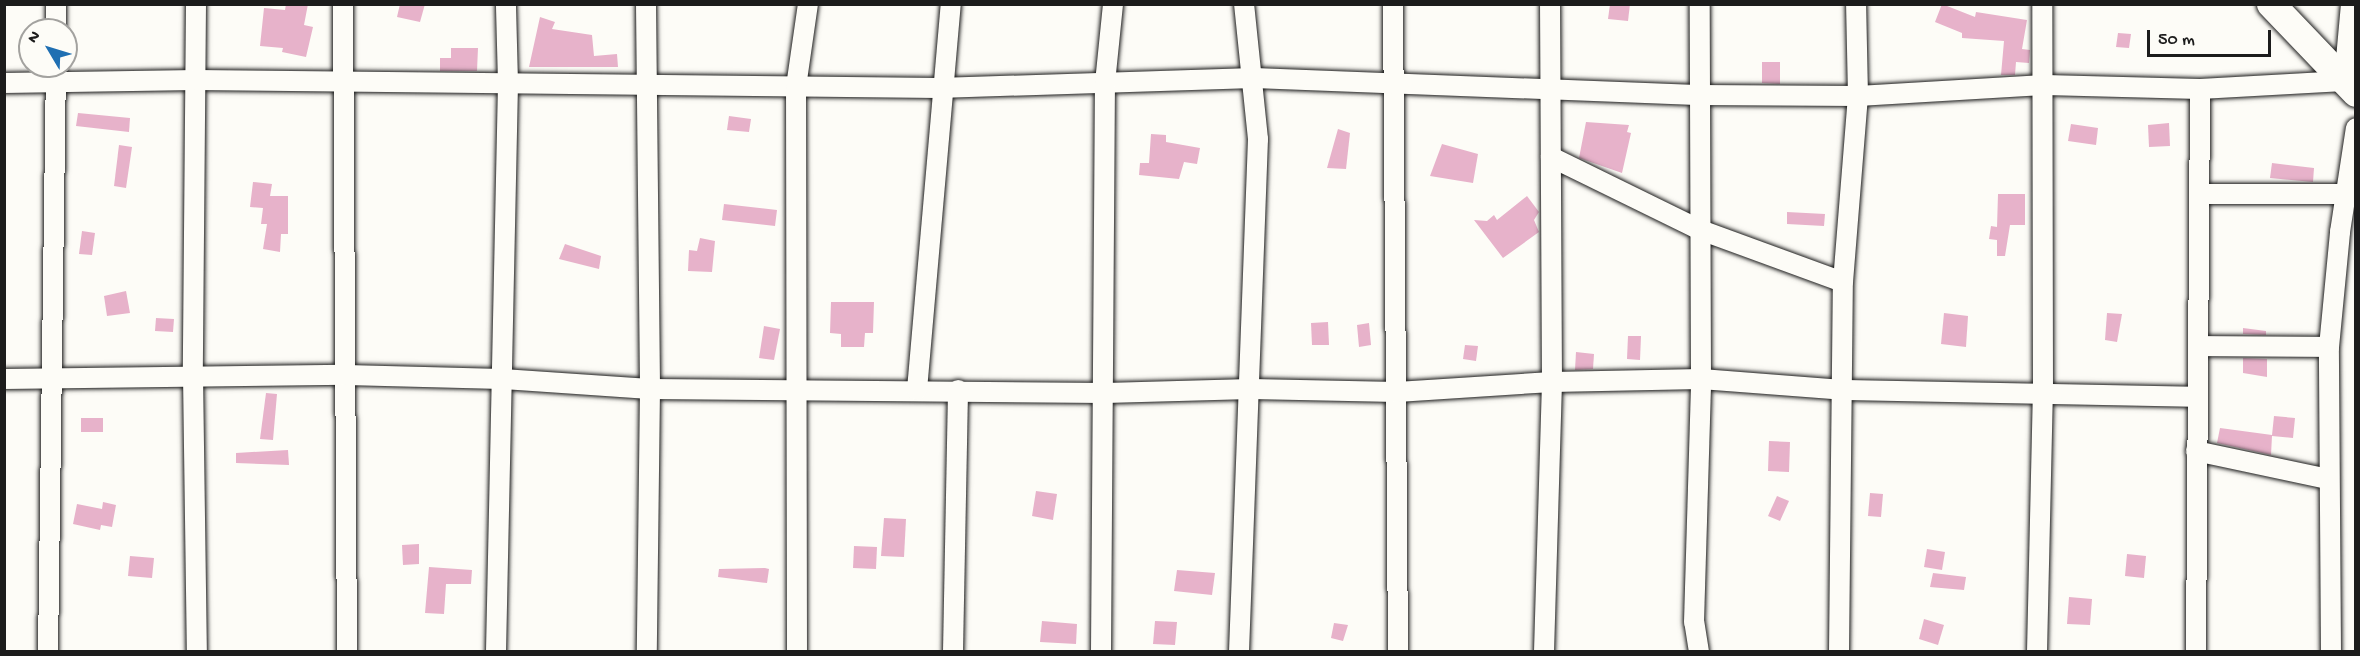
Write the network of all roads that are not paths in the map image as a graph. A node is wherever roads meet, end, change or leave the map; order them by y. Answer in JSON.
{"nodes":[{"id":1,"x":196,"y":4,"type":"edge"},
{"id":2,"x":343,"y":4,"type":"edge"},
{"id":3,"x":506,"y":4,"type":"edge"},
{"id":4,"x":646,"y":4,"type":"edge"},
{"id":5,"x":808,"y":4,"type":"edge"},
{"id":6,"x":951,"y":4,"type":"edge"},
{"id":7,"x":1113,"y":4,"type":"edge"},
{"id":8,"x":1393,"y":4,"type":"edge"},
{"id":9,"x":1550,"y":4,"type":"edge"},
{"id":10,"x":1700,"y":4,"type":"edge"},
{"id":11,"x":1856,"y":4,"type":"edge"},
{"id":12,"x":2042,"y":4,"type":"edge"},
{"id":13,"x":2271,"y":4,"type":"edge"},
{"id":14,"x":2351,"y":4,"type":"edge"},
{"id":15,"x":1238,"y":6,"type":"edge"},
{"id":16,"x":78,"y":75,"type":"edge"},
{"id":17,"x":33,"y":78,"type":"edge"},
{"id":18,"x":56,"y":78,"type":"edge"},
{"id":19,"x":1254,"y":78,"type":"junction"},
{"id":20,"x":196,"y":80,"type":"junction"},
{"id":21,"x":341,"y":82,"type":"junction"},
{"id":22,"x":508,"y":82,"type":"junction"},
{"id":23,"x":4,"y":83,"type":"edge"},
{"id":24,"x":645,"y":83,"type":"junction"},
{"id":25,"x":1105,"y":83,"type":"junction"},
{"id":26,"x":1391,"y":83,"type":"junction"},
{"id":27,"x":2045,"y":85,"type":"junction"},
{"id":28,"x":796,"y":87,"type":"junction"},
{"id":29,"x":942,"y":87,"type":"junction"},
{"id":30,"x":2350,"y":87,"type":"edge"},
{"id":31,"x":2200,"y":89,"type":"junction"},
{"id":32,"x":1550,"y":90,"type":"junction"},
{"id":33,"x":1697,"y":95,"type":"junction"},
{"id":34,"x":1858,"y":96,"type":"junction"},
{"id":35,"x":2355,"y":128,"type":"edge"},
{"id":36,"x":1551,"y":157,"type":"junction"},
{"id":37,"x":2199,"y":194,"type":"junction"},
{"id":38,"x":2346,"y":194,"type":"junction"},
{"id":39,"x":1698,"y":229,"type":"junction"},
{"id":40,"x":1843,"y":282,"type":"junction"},
{"id":41,"x":2200,"y":346,"type":"junction"},
{"id":42,"x":2329,"y":347,"type":"junction"},
{"id":43,"x":193,"y":375,"type":"junction"},
{"id":44,"x":346,"y":375,"type":"junction"},
{"id":45,"x":52,"y":376,"type":"junction"},
{"id":46,"x":4,"y":379,"type":"edge"},
{"id":47,"x":502,"y":379,"type":"junction"},
{"id":48,"x":1701,"y":379,"type":"junction"},
{"id":49,"x":1552,"y":382,"type":"junction"},
{"id":50,"x":650,"y":389,"type":"junction"},
{"id":51,"x":1251,"y":389,"type":"junction"},
{"id":52,"x":796,"y":390,"type":"junction"},
{"id":53,"x":917,"y":390,"type":"junction"},
{"id":54,"x":958,"y":390,"type":"junction"},
{"id":55,"x":1843,"y":390,"type":"junction"},
{"id":56,"x":1397,"y":392,"type":"junction"},
{"id":57,"x":1105,"y":393,"type":"junction"},
{"id":58,"x":2043,"y":393,"type":"junction"},
{"id":59,"x":2196,"y":397,"type":"junction"},
{"id":60,"x":2196,"y":451,"type":"junction"},
{"id":61,"x":2328,"y":479,"type":"junction"},
{"id":62,"x":48,"y":651,"type":"edge"},
{"id":63,"x":197,"y":651,"type":"edge"},
{"id":64,"x":347,"y":651,"type":"edge"},
{"id":65,"x":496,"y":651,"type":"edge"},
{"id":66,"x":647,"y":651,"type":"edge"},
{"id":67,"x":797,"y":651,"type":"edge"},
{"id":68,"x":953,"y":651,"type":"edge"},
{"id":69,"x":1101,"y":651,"type":"edge"},
{"id":70,"x":1239,"y":651,"type":"edge"},
{"id":71,"x":1398,"y":651,"type":"edge"},
{"id":72,"x":1544,"y":651,"type":"edge"},
{"id":73,"x":1699,"y":651,"type":"edge"},
{"id":74,"x":1839,"y":651,"type":"edge"},
{"id":75,"x":2037,"y":651,"type":"edge"},
{"id":76,"x":2196,"y":651,"type":"edge"},
{"id":77,"x":2331,"y":651,"type":"edge"}],
"edges":[{"from":1,"to":20,"type":"street"},
{"from":2,"to":21,"type":"street"},
{"from":3,"to":22,"type":"street"},
{"from":4,"to":24,"type":"street"},
{"from":5,"to":28,"type":"street"},
{"from":6,"to":29,"type":"street"},
{"from":7,"to":25,"type":"street"},
{"from":8,"to":26,"type":"street"},
{"from":9,"to":32,"type":"street"},
{"from":10,"to":33,"type":"street"},
{"from":11,"to":34,"type":"street"},
{"from":12,"to":27,"type":"street"},
{"from":13,"to":30,"type":"main road"},
{"from":14,"to":30,"type":"street"},
{"from":15,"to":19,"type":"street"},
{"from":16,"to":20,"type":"street"},
{"from":17,"to":23,"type":"street"},
{"from":18,"to":45,"type":"street"},
{"from":19,"to":25,"type":"street"},
{"from":19,"to":26,"type":"street"},
{"from":19,"to":51,"type":"street"},
{"from":20,"to":21,"type":"street"},
{"from":20,"to":43,"type":"street"},
{"from":21,"to":22,"type":"street"},
{"from":21,"to":44,"type":"street"},
{"from":22,"to":24,"type":"street"},
{"from":22,"to":47,"type":"street"},
{"from":24,"to":28,"type":"street"},
{"from":24,"to":50,"type":"street"},
{"from":25,"to":29,"type":"street"},
{"from":25,"to":57,"type":"street"},
{"from":26,"to":32,"type":"street"},
{"from":26,"to":56,"type":"street"},
{"from":27,"to":31,"type":"street"},
{"from":27,"to":34,"type":"street"},
{"from":27,"to":58,"type":"street"},
{"from":28,"to":29,"type":"street"},
{"from":28,"to":52,"type":"street"},
{"from":29,"to":53,"type":"street"},
{"from":30,"to":31,"type":"street"},
{"from":31,"to":37,"type":"street"},
{"from":32,"to":33,"type":"street"},
{"from":32,"to":36,"type":"street"},
{"from":33,"to":34,"type":"street"},
{"from":33,"to":39,"type":"street"},
{"from":34,"to":40,"type":"street"},
{"from":35,"to":38,"type":"street"},
{"from":36,"to":39,"type":"street"},
{"from":36,"to":49,"type":"street"},
{"from":37,"to":38,"type":"street"},
{"from":37,"to":41,"type":"street"},
{"from":38,"to":42,"type":"street"},
{"from":39,"to":40,"type":"street"},
{"from":39,"to":48,"type":"street"},
{"from":40,"to":55,"type":"street"},
{"from":41,"to":42,"type":"street"},
{"from":41,"to":59,"type":"street"},
{"from":42,"to":61,"type":"street"},
{"from":43,"to":44,"type":"street"},
{"from":43,"to":45,"type":"street"},
{"from":43,"to":63,"type":"street"},
{"from":44,"to":47,"type":"street"},
{"from":44,"to":64,"type":"street"},
{"from":45,"to":46,"type":"street"},
{"from":45,"to":62,"type":"street"},
{"from":47,"to":50,"type":"street"},
{"from":47,"to":65,"type":"street"},
{"from":48,"to":49,"type":"street"},
{"from":48,"to":55,"type":"street"},
{"from":48,"to":73,"type":"street"},
{"from":49,"to":56,"type":"street"},
{"from":49,"to":72,"type":"street"},
{"from":50,"to":52,"type":"street"},
{"from":50,"to":66,"type":"street"},
{"from":51,"to":56,"type":"street"},
{"from":51,"to":57,"type":"street"},
{"from":51,"to":70,"type":"street"},
{"from":52,"to":53,"type":"street"},
{"from":52,"to":67,"type":"street"},
{"from":53,"to":54,"type":"street"},
{"from":54,"to":57,"type":"street"},
{"from":54,"to":68,"type":"street"},
{"from":55,"to":58,"type":"street"},
{"from":55,"to":74,"type":"street"},
{"from":56,"to":71,"type":"street"},
{"from":57,"to":69,"type":"street"},
{"from":58,"to":59,"type":"street"},
{"from":58,"to":75,"type":"street"},
{"from":59,"to":60,"type":"street"},
{"from":60,"to":61,"type":"street"},
{"from":60,"to":76,"type":"street"},
{"from":61,"to":77,"type":"street"}]}
